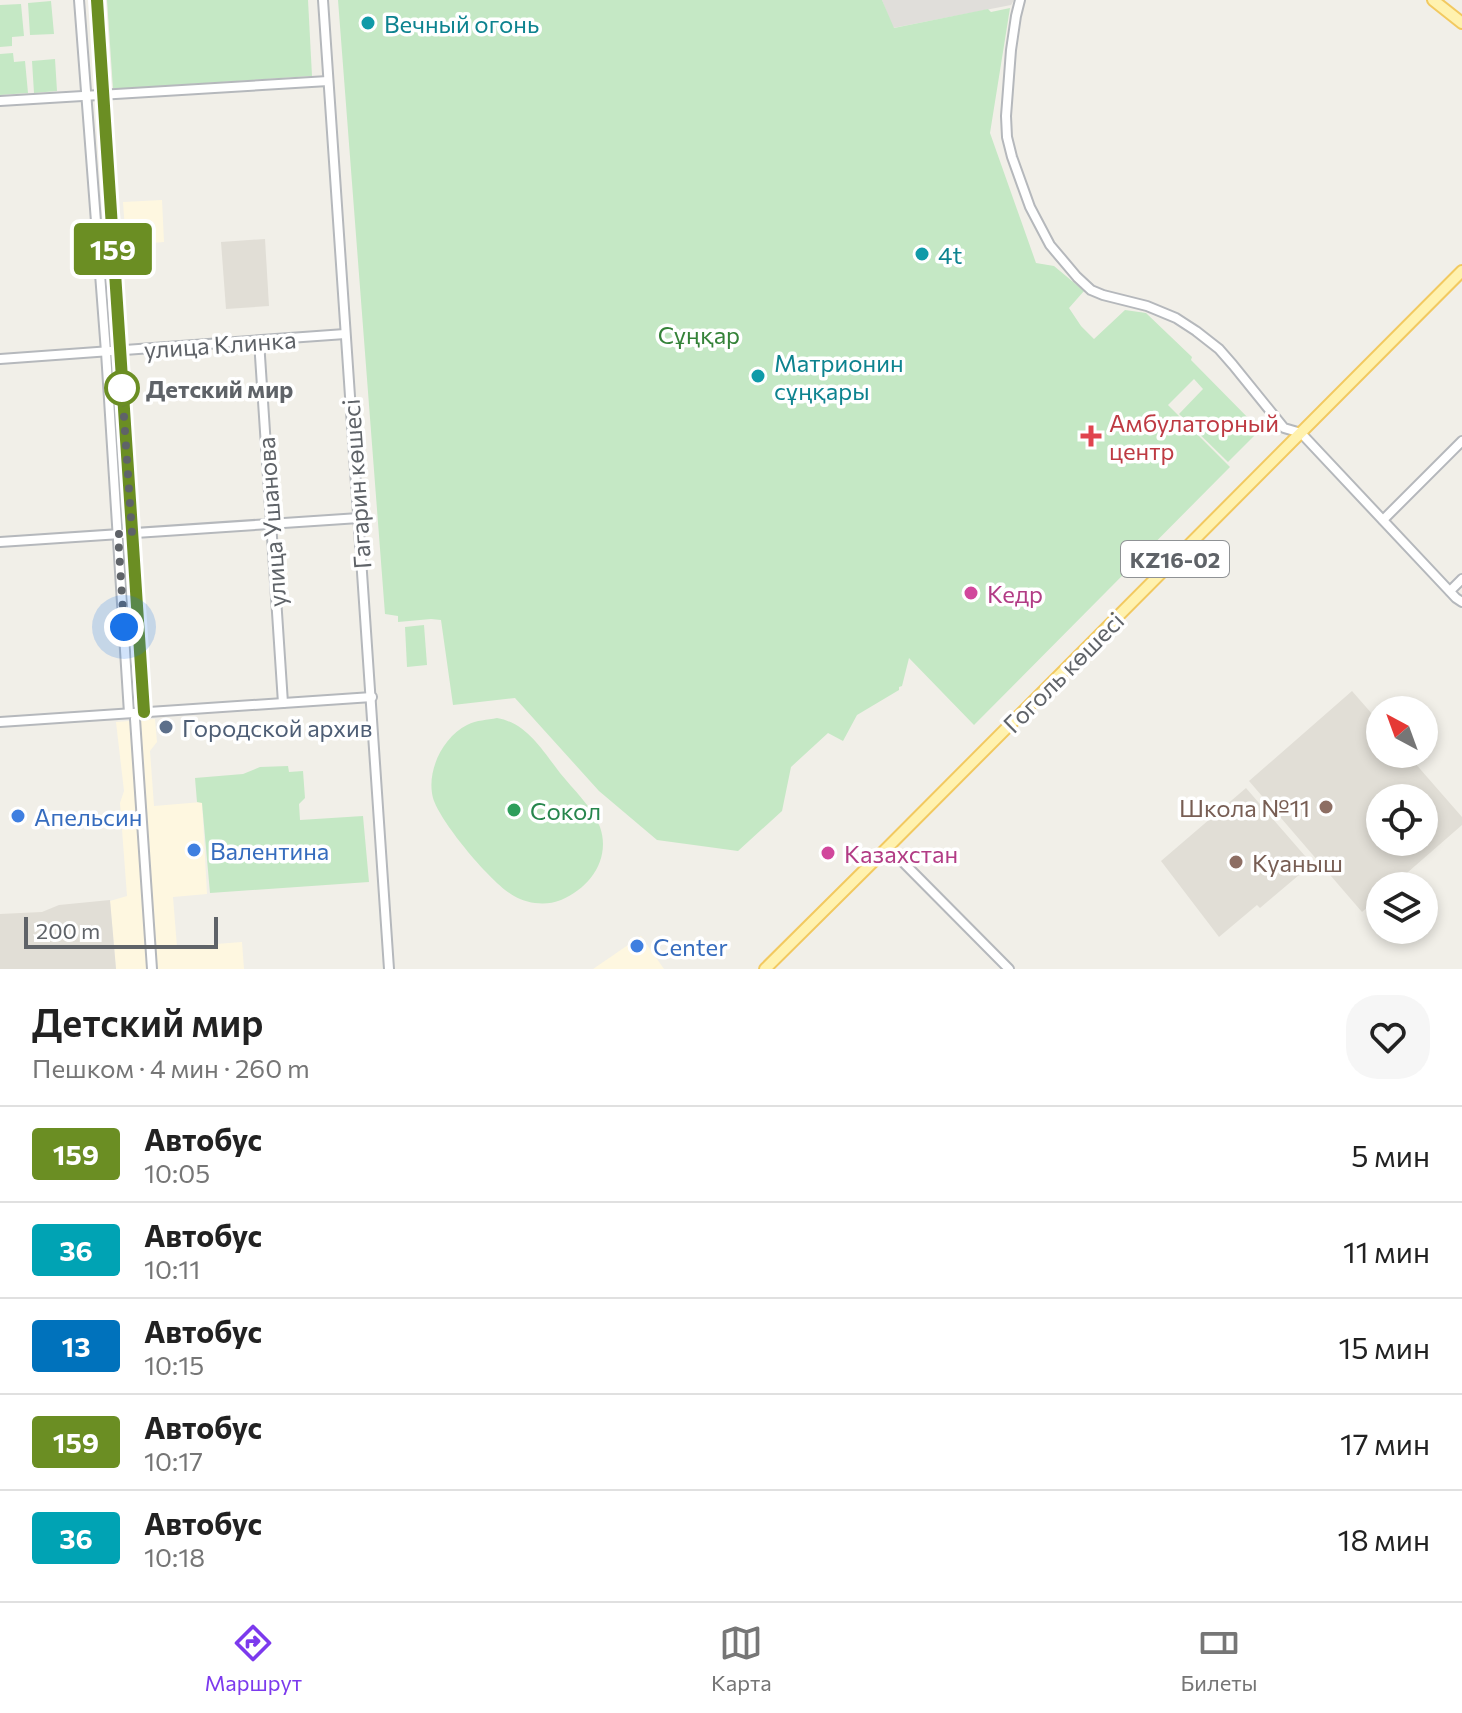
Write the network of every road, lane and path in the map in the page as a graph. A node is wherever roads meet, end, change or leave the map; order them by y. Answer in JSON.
{"nodes":[{"id":1,"x":79,"y":0,"type":"edge"},
{"id":2,"x":97,"y":0,"type":"edge"},
{"id":3,"x":323,"y":0,"type":"edge"},
{"id":4,"x":1020,"y":0,"type":"edge"},
{"id":5,"x":1433,"y":0,"type":"edge"},
{"id":6,"x":1462,"y":23,"type":"edge"},
{"id":7,"x":328,"y":81,"type":"junction"},
{"id":8,"x":103,"y":94,"type":"junction"},
{"id":9,"x":87,"y":95,"type":"junction"},
{"id":10,"x":0,"y":101,"type":"edge"},
{"id":11,"x":1462,"y":271,"type":"edge"},
{"id":12,"x":345,"y":334,"type":"junction"},
{"id":13,"x":259,"y":341,"type":"junction"},
{"id":14,"x":120,"y":351,"type":"junction"},
{"id":15,"x":106,"y":352,"type":"junction"},
{"id":16,"x":0,"y":359,"type":"edge"},
{"id":17,"x":1301,"y":433,"type":"junction"},
{"id":18,"x":1462,"y":441,"type":"edge"},
{"id":19,"x":359,"y":518,"type":"junction"},
{"id":20,"x":1383,"y":520,"type":"junction"},
{"id":21,"x":271,"y":524,"type":"junction"},
{"id":22,"x":132,"y":533,"type":"junction"},
{"id":23,"x":118,"y":534,"type":"junction"},
{"id":24,"x":0,"y":542,"type":"edge"},
{"id":25,"x":1462,"y":579,"type":"edge"},
{"id":26,"x":1450,"y":591,"type":"junction"},
{"id":27,"x":1462,"y":602,"type":"edge"},
{"id":28,"x":372,"y":697,"type":"junction"},
{"id":29,"x":283,"y":703,"type":"junction"},
{"id":30,"x":144,"y":712,"type":"junction"},
{"id":31,"x":132,"y":716,"type":"junction"},
{"id":32,"x":0,"y":722,"type":"edge"},
{"id":33,"x":888,"y":847,"type":"junction"},
{"id":34,"x":152,"y":969,"type":"edge"},
{"id":35,"x":389,"y":969,"type":"edge"},
{"id":36,"x":765,"y":969,"type":"edge"},
{"id":37,"x":1009,"y":969,"type":"edge"}],
"edges":[{"from":1,"to":9,"type":"street"},
{"from":2,"to":8,"type":"street"},
{"from":3,"to":7,"type":"street","name":"Гагарин көшесі"},
{"from":4,"to":17,"type":"street"},
{"from":5,"to":6,"type":"main road"},
{"from":7,"to":8,"type":"street"},
{"from":7,"to":12,"type":"street","name":"Гагарин көшесі"},
{"from":8,"to":9,"type":"street"},
{"from":8,"to":14,"type":"street"},
{"from":9,"to":10,"type":"street"},
{"from":9,"to":15,"type":"street"},
{"from":11,"to":17,"type":"main road","name":"Гоголь көшесі","number":"KZ16-02"},
{"from":12,"to":13,"type":"street","name":"улица Клинка"},
{"from":12,"to":19,"type":"street","name":"Гагарин көшесі"},
{"from":13,"to":14,"type":"street","name":"улица Клинка"},
{"from":13,"to":21,"type":"street","name":"улица Ушанова"},
{"from":14,"to":15,"type":"street","name":"улица Клинка"},
{"from":14,"to":22,"type":"street"},
{"from":15,"to":16,"type":"street","name":"улица Клинка"},
{"from":15,"to":23,"type":"street"},
{"from":17,"to":20,"type":"street"},
{"from":17,"to":33,"type":"main road","name":"Гоголь көшесі","number":"KZ16-02"},
{"from":18,"to":20,"type":"street"},
{"from":19,"to":21,"type":"street"},
{"from":19,"to":28,"type":"street","name":"Гагарин көшесі"},
{"from":20,"to":26,"type":"street"},
{"from":21,"to":22,"type":"street"},
{"from":21,"to":29,"type":"street","name":"улица Ушанова"},
{"from":22,"to":23,"type":"street"},
{"from":22,"to":30,"type":"street"},
{"from":23,"to":24,"type":"street"},
{"from":23,"to":31,"type":"street"},
{"from":25,"to":26,"type":"street"},
{"from":26,"to":27,"type":"street"},
{"from":28,"to":29,"type":"street"},
{"from":28,"to":35,"type":"street","name":"Гагарин көшесі"},
{"from":29,"to":30,"type":"street"},
{"from":30,"to":31,"type":"street"},
{"from":31,"to":32,"type":"street"},
{"from":31,"to":34,"type":"street"},
{"from":33,"to":36,"type":"main road","name":"Гоголь көшесі","number":"KZ16-02"},
{"from":33,"to":37,"type":"street"}]}
